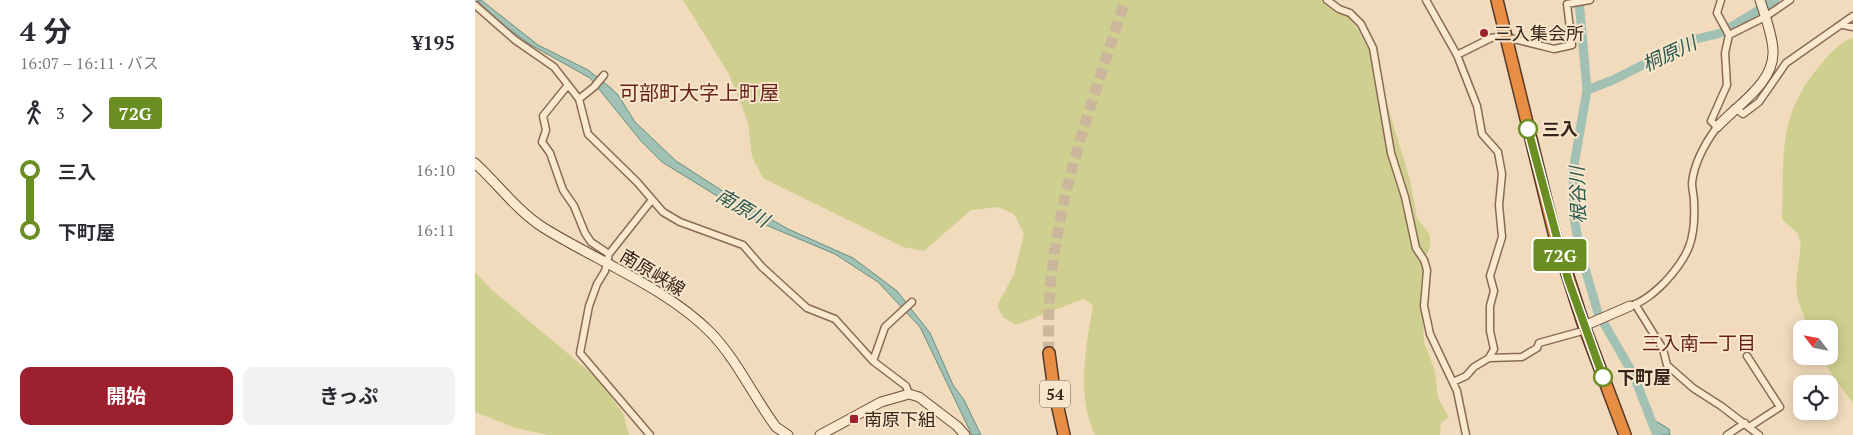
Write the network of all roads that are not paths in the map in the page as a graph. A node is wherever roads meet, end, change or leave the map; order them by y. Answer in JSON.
{"nodes":[{"id":1,"x":1327,"y":0,"type":"edge"},
{"id":2,"x":1426,"y":0,"type":"edge"},
{"id":3,"x":1497,"y":0,"type":"edge"},
{"id":4,"x":1590,"y":0,"type":"edge"},
{"id":5,"x":1760,"y":0,"type":"edge"},
{"id":6,"x":1790,"y":0,"type":"edge"},
{"id":7,"x":1719,"y":1,"type":"edge"},
{"id":8,"x":475,"y":6,"type":"edge"},
{"id":9,"x":1765,"y":15,"type":"junction"},
{"id":10,"x":1853,"y":16,"type":"edge"},
{"id":11,"x":1843,"y":25,"type":"junction"},
{"id":12,"x":1853,"y":27,"type":"edge"},
{"id":13,"x":1729,"y":34,"type":"junction"},
{"id":14,"x":1505,"y":38,"type":"junction"},
{"id":15,"x":1457,"y":55,"type":"junction"},
{"id":16,"x":604,"y":75,"type":"dead end"},
{"id":17,"x":568,"y":85,"type":"junction"},
{"id":18,"x":579,"y":99,"type":"junction"},
{"id":19,"x":1735,"y":108,"type":"junction"},
{"id":20,"x":1717,"y":126,"type":"junction"},
{"id":21,"x":475,"y":163,"type":"edge"},
{"id":22,"x":651,"y":201,"type":"junction"},
{"id":23,"x":607,"y":258,"type":"junction"},
{"id":24,"x":912,"y":302,"type":"dead end"},
{"id":25,"x":1633,"y":305,"type":"junction"},
{"id":26,"x":1585,"y":328,"type":"junction"},
{"id":27,"x":1049,"y":353,"type":"tunnel mouth"},
{"id":28,"x":1747,"y":356,"type":"dead end"},
{"id":29,"x":1489,"y":358,"type":"junction"},
{"id":30,"x":873,"y":361,"type":"junction"},
{"id":31,"x":1453,"y":382,"type":"junction"},
{"id":32,"x":909,"y":394,"type":"junction"},
{"id":33,"x":1747,"y":425,"type":"junction"},
{"id":34,"x":823,"y":434,"type":"edge"},
{"id":35,"x":650,"y":435,"type":"edge"},
{"id":36,"x":788,"y":435,"type":"edge"},
{"id":37,"x":965,"y":435,"type":"edge"},
{"id":38,"x":1064,"y":435,"type":"edge"},
{"id":39,"x":1466,"y":435,"type":"edge"},
{"id":40,"x":1625,"y":435,"type":"edge"},
{"id":41,"x":1727,"y":435,"type":"edge"},
{"id":42,"x":1759,"y":435,"type":"edge"}],
"edges":[{"from":1,"to":31,"type":"street"},
{"from":2,"to":15,"type":"street"},
{"from":3,"to":14,"type":"highway"},
{"from":4,"to":14,"type":"street"},
{"from":5,"to":9,"type":"main road"},
{"from":6,"to":9,"type":"street"},
{"from":7,"to":13,"type":"street"},
{"from":8,"to":17,"type":"street"},
{"from":9,"to":13,"type":"street"},
{"from":9,"to":19,"type":"main road"},
{"from":10,"to":11,"type":"street"},
{"from":11,"to":12,"type":"street"},
{"from":11,"to":19,"type":"street"},
{"from":13,"to":20,"type":"street"},
{"from":14,"to":15,"type":"street"},
{"from":14,"to":26,"type":"highway"},
{"from":15,"to":29,"type":"street"},
{"from":16,"to":18,"type":"street"},
{"from":17,"to":18,"type":"street"},
{"from":17,"to":23,"type":"street"},
{"from":18,"to":22,"type":"street"},
{"from":19,"to":20,"type":"main road"},
{"from":20,"to":25,"type":"street"},
{"from":21,"to":23,"type":"main road","name":"南原峡線"},
{"from":22,"to":23,"type":"street"},
{"from":22,"to":30,"type":"street"},
{"from":23,"to":35,"type":"street"},
{"from":23,"to":36,"type":"main road","name":"南原峡線"},
{"from":24,"to":30,"type":"street"},
{"from":25,"to":26,"type":"main road"},
{"from":25,"to":33,"type":"street"},
{"from":26,"to":29,"type":"street"},
{"from":26,"to":40,"type":"highway"},
{"from":27,"to":38,"type":"highway","number":"54"},
{"from":28,"to":33,"type":"street"},
{"from":29,"to":31,"type":"street"},
{"from":30,"to":32,"type":"street"},
{"from":31,"to":39,"type":"street"},
{"from":32,"to":34,"type":"main road"},
{"from":32,"to":37,"type":"main road"},
{"from":33,"to":41,"type":"street"},
{"from":33,"to":42,"type":"street"}]}
